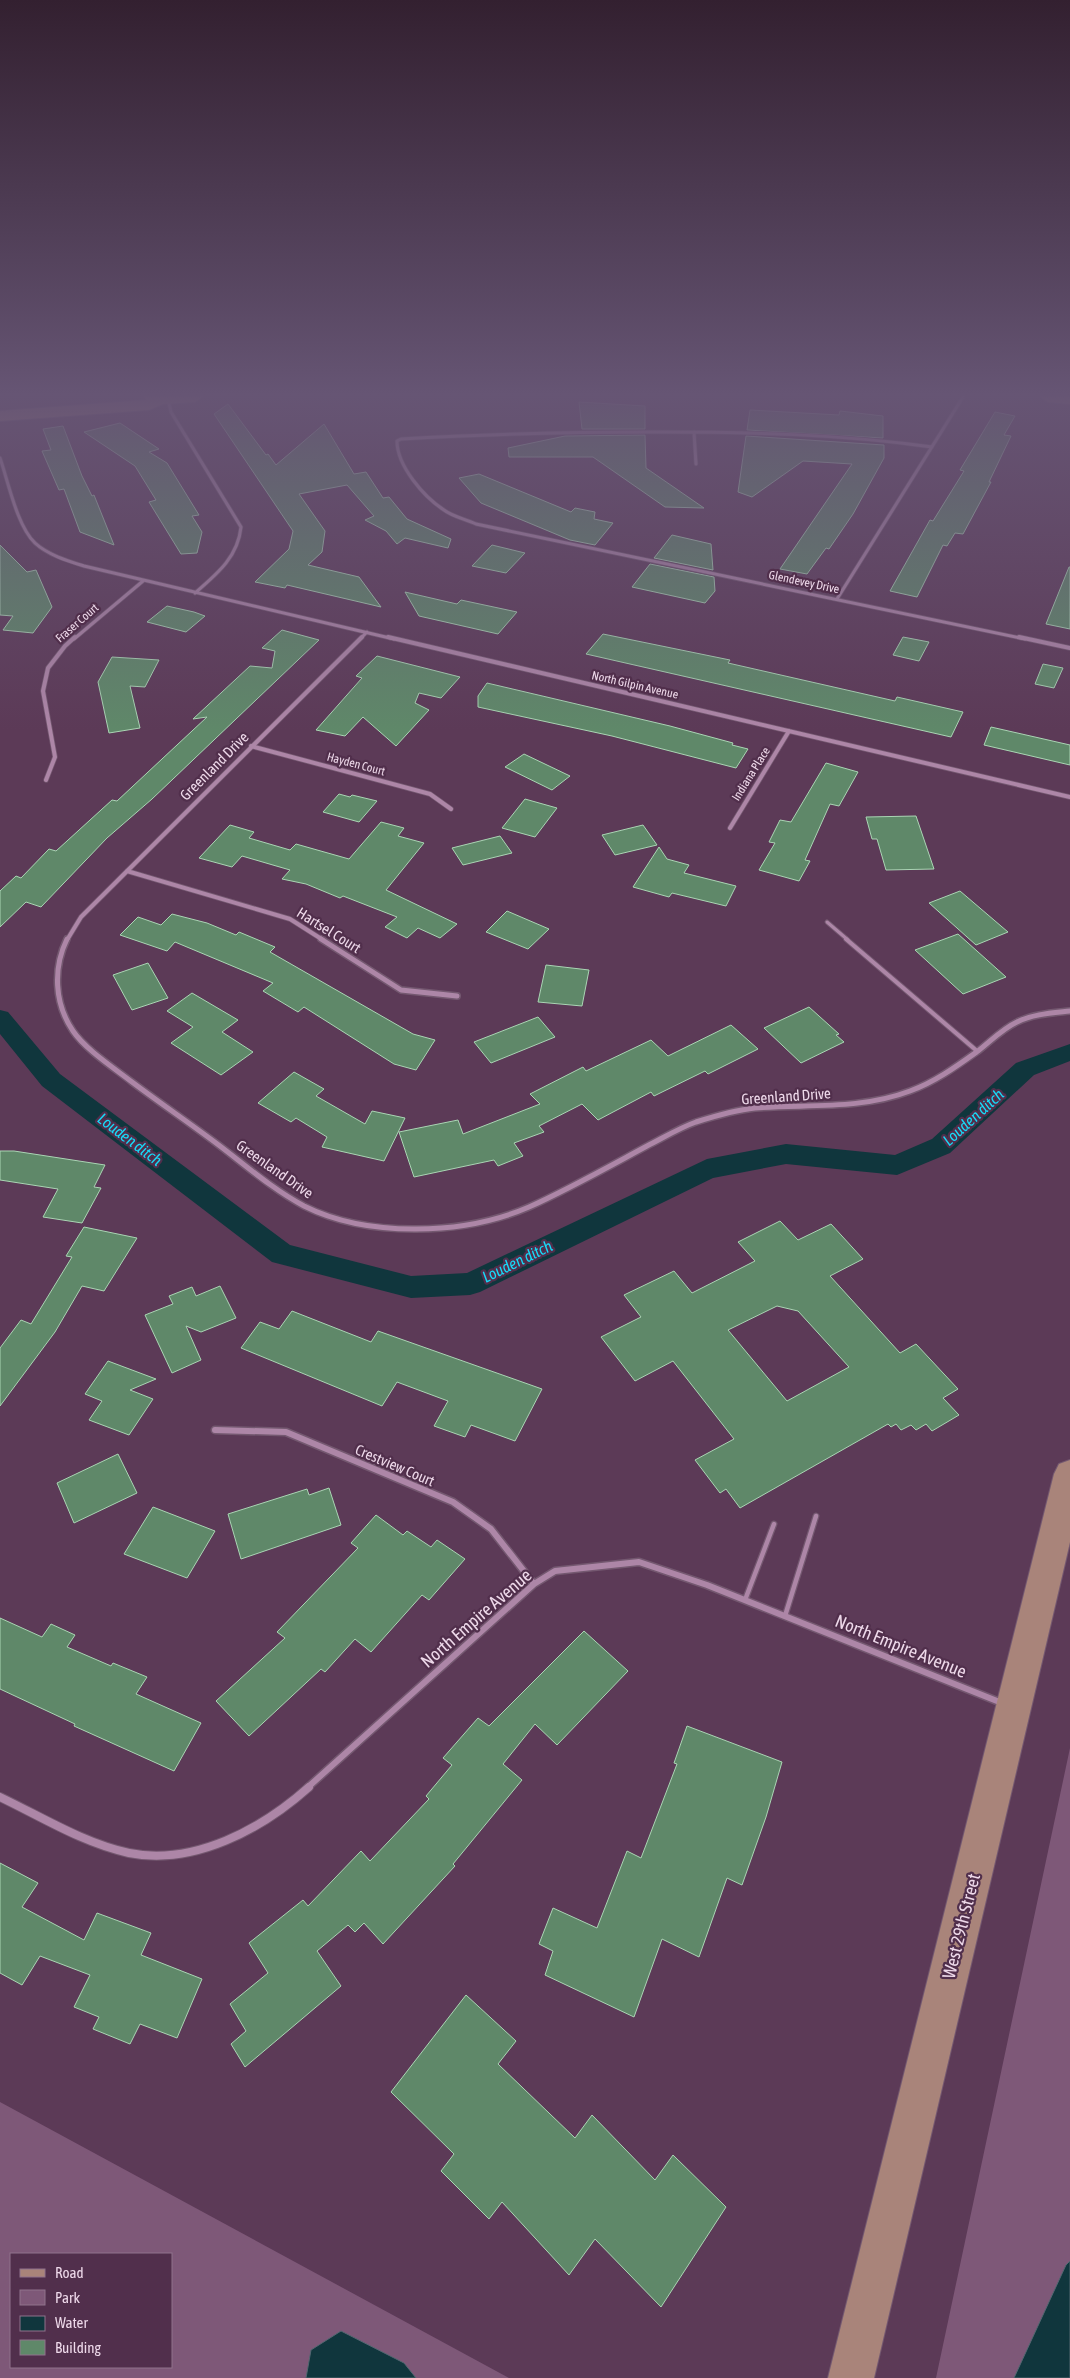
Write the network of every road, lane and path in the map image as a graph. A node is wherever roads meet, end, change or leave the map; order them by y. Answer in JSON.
{"nodes":[{"id":1,"x":18,"y":508,"type":"edge"},
{"id":2,"x":229,"y":508,"type":"edge"},
{"id":3,"x":442,"y":508,"type":"edge"},
{"id":4,"x":894,"y":508,"type":"edge"},
{"id":5,"x":143,"y":581,"type":"junction"},
{"id":6,"x":195,"y":593,"type":"junction"},
{"id":7,"x":837,"y":599,"type":"junction"},
{"id":8,"x":367,"y":632,"type":"junction"},
{"id":9,"x":1070,"y":648,"type":"edge"},
{"id":10,"x":789,"y":731,"type":"junction"},
{"id":11,"x":252,"y":746,"type":"junction"},
{"id":12,"x":46,"y":780,"type":"dead end"},
{"id":13,"x":1070,"y":797,"type":"edge"},
{"id":14,"x":451,"y":809,"type":"dead end"},
{"id":15,"x":730,"y":828,"type":"dead end"},
{"id":16,"x":127,"y":871,"type":"junction"},
{"id":17,"x":827,"y":922,"type":"dead end"},
{"id":18,"x":457,"y":996,"type":"dead end"},
{"id":19,"x":1070,"y":1011,"type":"edge"},
{"id":20,"x":977,"y":1051,"type":"junction"},
{"id":21,"x":216,"y":1430,"type":"dead end"},
{"id":22,"x":1070,"y":1474,"type":"edge"},
{"id":23,"x":816,"y":1516,"type":"dead end"},
{"id":24,"x":774,"y":1524,"type":"dead end"},
{"id":25,"x":534,"y":1584,"type":"junction"},
{"id":26,"x":745,"y":1600,"type":"junction"},
{"id":27,"x":785,"y":1616,"type":"junction"},
{"id":28,"x":1013,"y":1708,"type":"junction"},
{"id":29,"x":0,"y":1797,"type":"edge"},
{"id":30,"x":851,"y":2378,"type":"edge"}],
"edges":[{"from":1,"to":5,"type":"street","name":"North Gilpin Avenue"},
{"from":2,"to":6,"type":"street"},
{"from":3,"to":7,"type":"street","name":"Glendevey Drive"},
{"from":4,"to":7,"type":"street"},
{"from":5,"to":6,"type":"street","name":"North Gilpin Avenue"},
{"from":5,"to":12,"type":"street","name":"Fraser Court"},
{"from":6,"to":8,"type":"street","name":"North Gilpin Avenue"},
{"from":7,"to":9,"type":"street","name":"Glendevey Drive"},
{"from":8,"to":10,"type":"street","name":"North Gilpin Avenue"},
{"from":8,"to":11,"type":"street","name":"Greenland Drive"},
{"from":10,"to":13,"type":"street","name":"North Gilpin Avenue"},
{"from":10,"to":15,"type":"street","name":"Indiana Place"},
{"from":11,"to":14,"type":"street","name":"Hayden Court"},
{"from":11,"to":16,"type":"street","name":"Greenland Drive"},
{"from":16,"to":18,"type":"street","name":"Hartsel Court"},
{"from":16,"to":20,"type":"street","name":"Greenland Drive"},
{"from":17,"to":20,"type":"lane"},
{"from":19,"to":20,"type":"street","name":"Greenland Drive"},
{"from":21,"to":25,"type":"street","name":"Crestview Court"},
{"from":22,"to":28,"type":"main road","name":"West 29th Street"},
{"from":23,"to":27,"type":"lane"},
{"from":24,"to":26,"type":"lane"},
{"from":25,"to":26,"type":"street","name":"North Empire Avenue"},
{"from":25,"to":29,"type":"street","name":"North Empire Avenue"},
{"from":26,"to":27,"type":"street","name":"North Empire Avenue"},
{"from":27,"to":28,"type":"street","name":"North Empire Avenue"},
{"from":28,"to":30,"type":"main road","name":"West 29th Street"}]}
